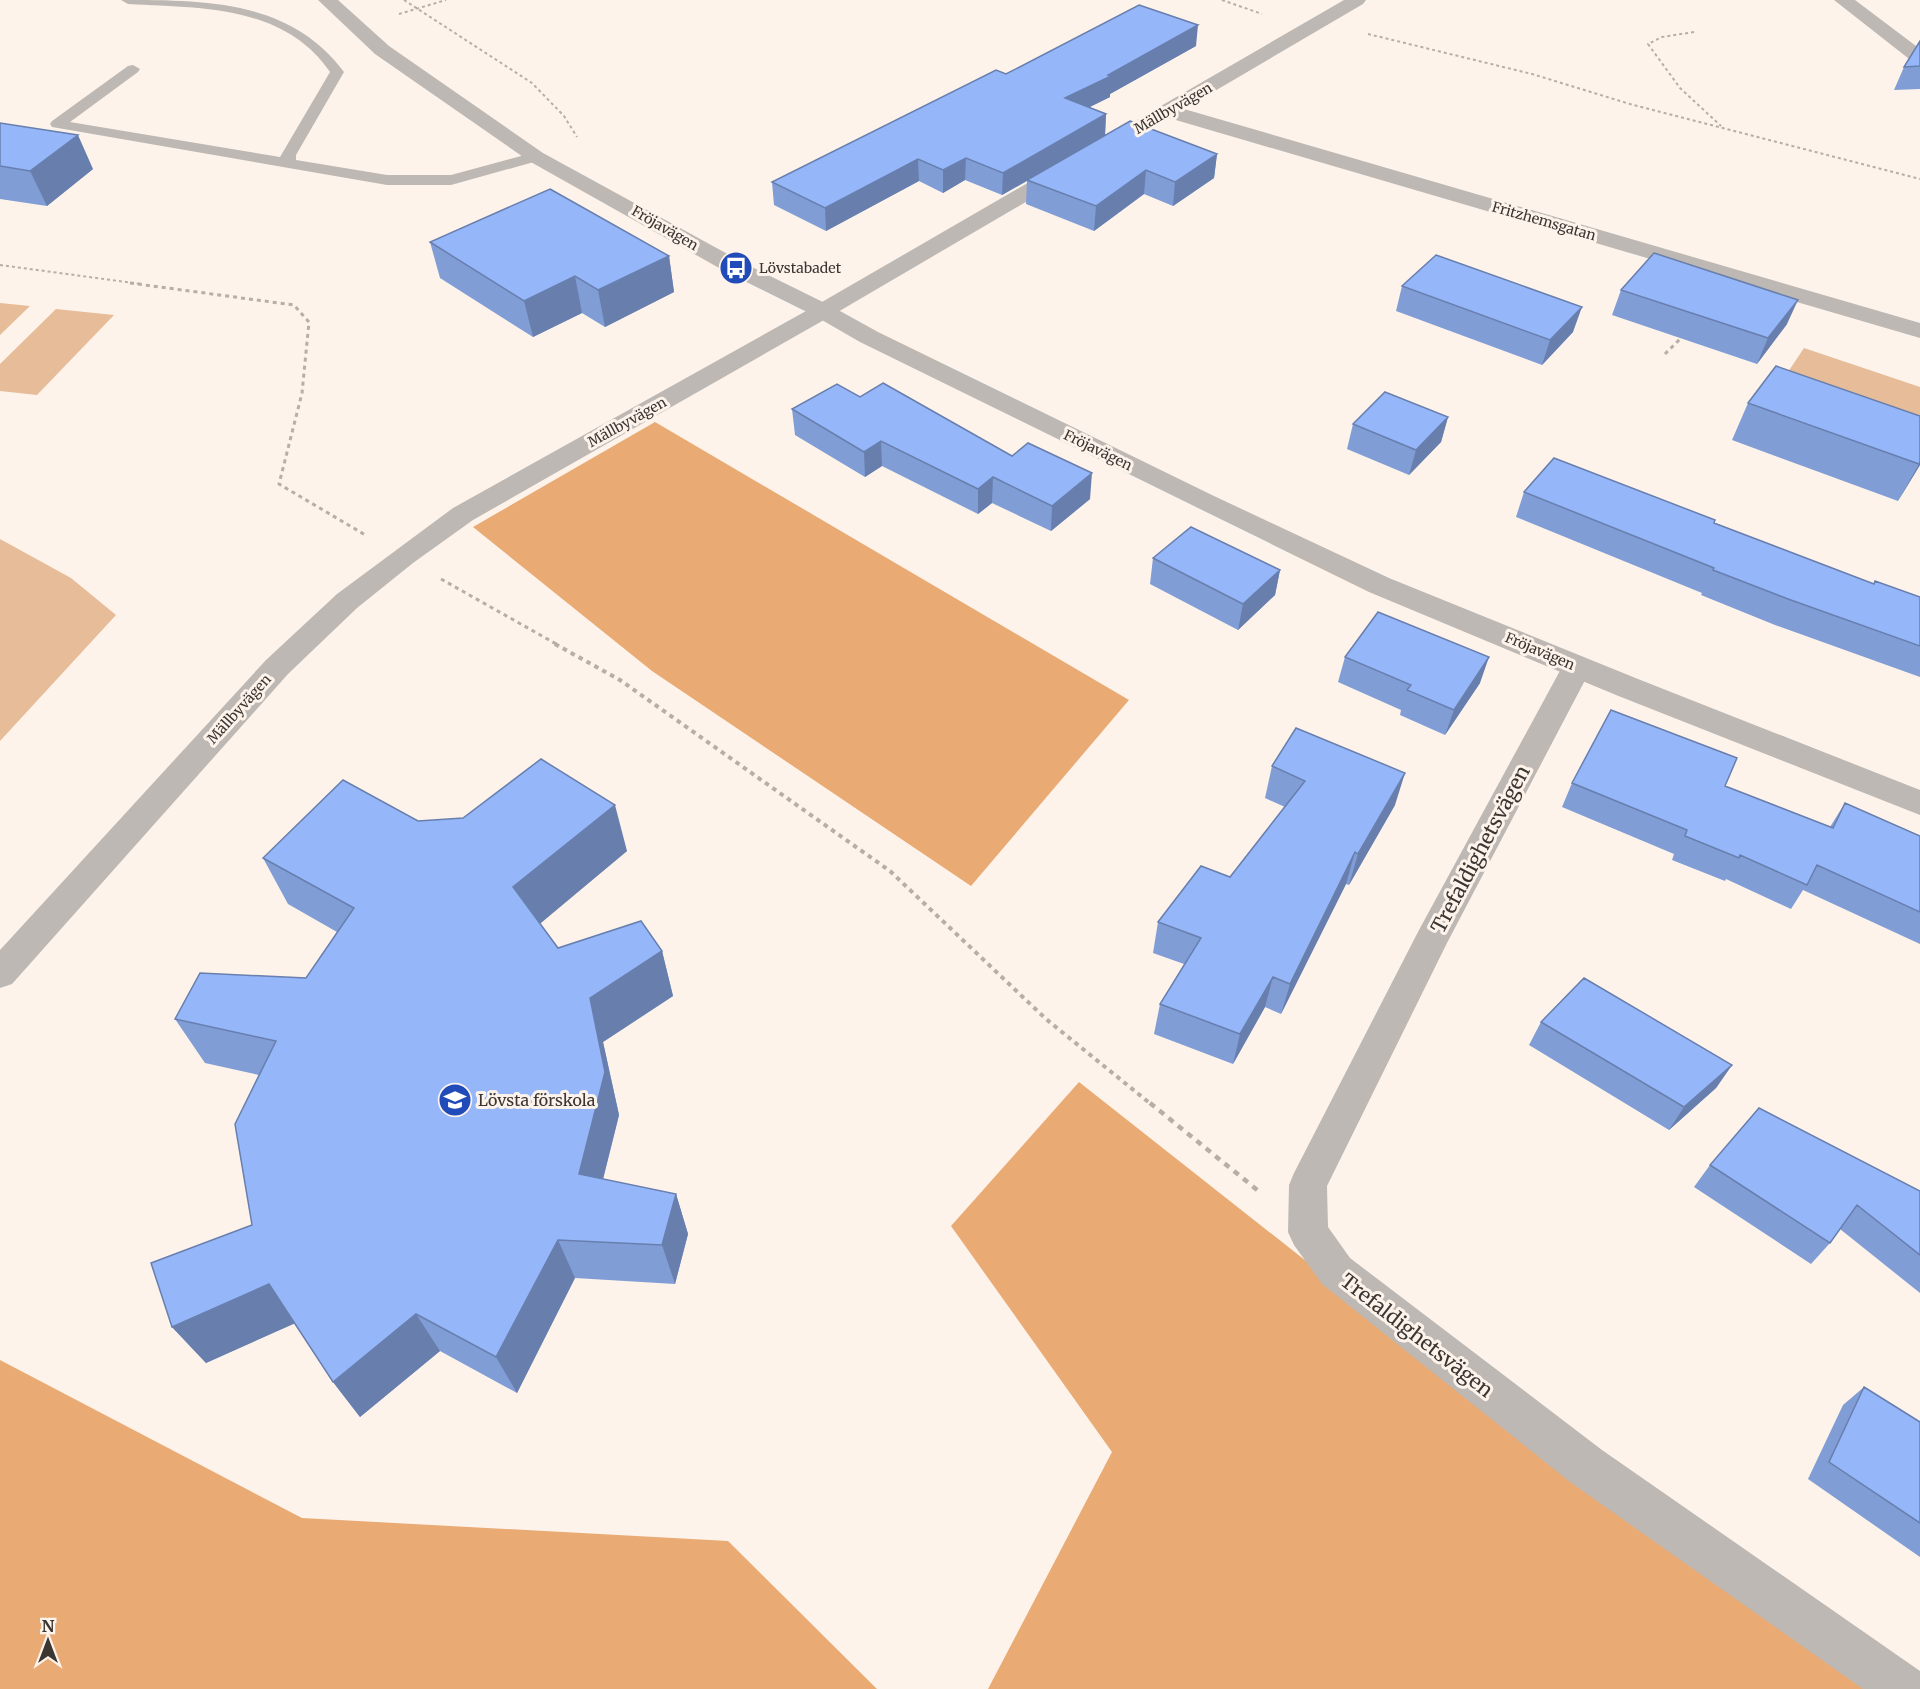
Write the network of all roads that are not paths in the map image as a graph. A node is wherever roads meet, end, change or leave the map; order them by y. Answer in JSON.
{"nodes":[{"id":1,"x":128,"y":0,"type":"edge"},
{"id":2,"x":327,"y":0,"type":"edge"},
{"id":3,"x":1357,"y":0,"type":"edge"},
{"id":4,"x":1843,"y":0,"type":"edge"},
{"id":5,"x":1920,"y":58,"type":"edge"},
{"id":6,"x":133,"y":69,"type":"dead end"},
{"id":7,"x":1168,"y":111,"type":"junction"},
{"id":8,"x":536,"y":157,"type":"junction"},
{"id":9,"x":288,"y":162,"type":"junction"},
{"id":10,"x":823,"y":311,"type":"junction"},
{"id":11,"x":1920,"y":331,"type":"edge"},
{"id":12,"x":1577,"y":667,"type":"junction"},
{"id":13,"x":1920,"y":803,"type":"edge"},
{"id":14,"x":0,"y":974,"type":"edge"},
{"id":15,"x":1905,"y":1689,"type":"edge"}],
"edges":[{"from":1,"to":9,"type":"lane"},
{"from":2,"to":8,"type":"street","name":"Fröjavägen"},
{"from":3,"to":7,"type":"street","name":"Mällbyvägen"},
{"from":4,"to":5,"type":"street"},
{"from":6,"to":9,"type":"lane"},
{"from":7,"to":10,"type":"street","name":"Mällbyvägen"},
{"from":7,"to":11,"type":"street","name":"Fritzhemsgatan"},
{"from":8,"to":9,"type":"lane"},
{"from":8,"to":10,"type":"street","name":"Fröjavägen"},
{"from":10,"to":12,"type":"street","name":"Fröjavägen"},
{"from":10,"to":14,"type":"street","name":"Mällbyvägen"},
{"from":12,"to":13,"type":"street","name":"Fröjavägen"},
{"from":12,"to":15,"type":"street","name":"Trefaldighetsvägen"}]}
